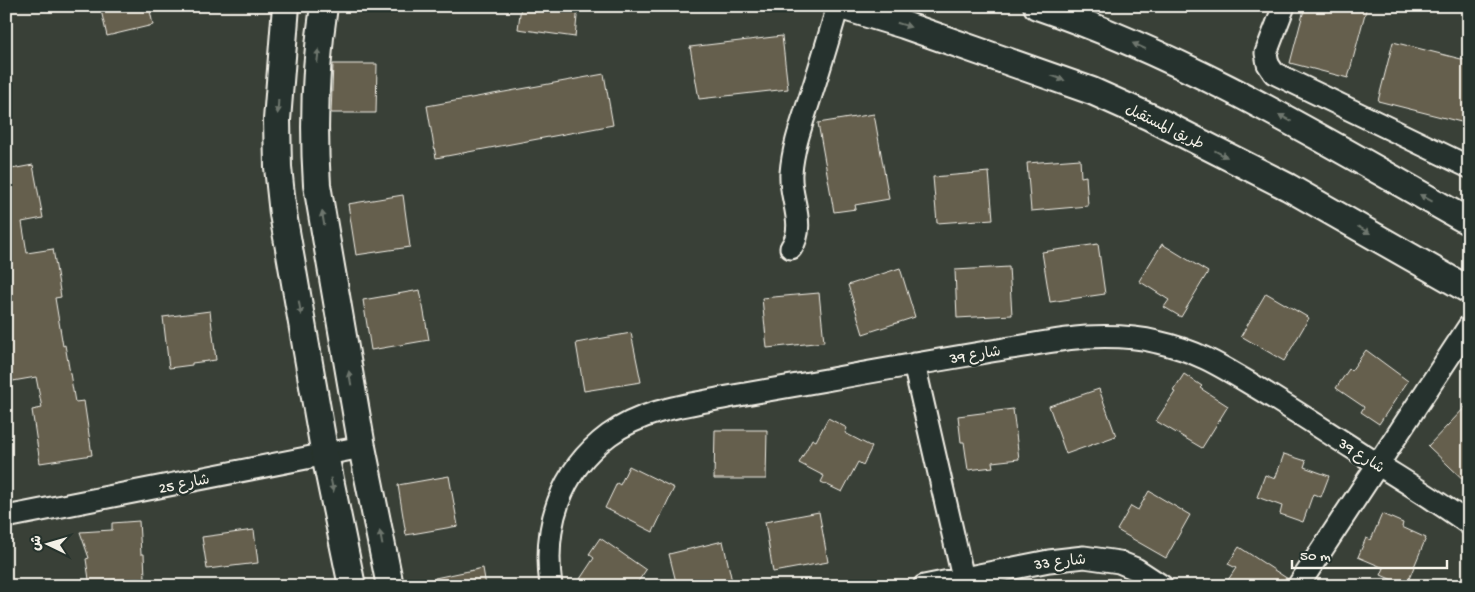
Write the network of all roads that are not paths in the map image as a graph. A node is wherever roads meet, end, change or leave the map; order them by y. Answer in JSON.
{"nodes":[{"id":1,"x":286,"y":6,"type":"edge"},
{"id":2,"x":324,"y":6,"type":"edge"},
{"id":3,"x":840,"y":6,"type":"edge"},
{"id":4,"x":1037,"y":6,"type":"edge"},
{"id":5,"x":1284,"y":6,"type":"edge"},
{"id":6,"x":1469,"y":167,"type":"edge"},
{"id":7,"x":1469,"y":222,"type":"edge"},
{"id":8,"x":791,"y":248,"type":"dead end"},
{"id":9,"x":1469,"y":290,"type":"edge"},
{"id":10,"x":1469,"y":326,"type":"edge"},
{"id":11,"x":914,"y":364,"type":"junction"},
{"id":12,"x":362,"y":447,"type":"junction"},
{"id":13,"x":326,"y":455,"type":"junction"},
{"id":14,"x":1377,"y":465,"type":"junction"},
{"id":15,"x":6,"y":517,"type":"edge"},
{"id":16,"x":1469,"y":524,"type":"edge"},
{"id":17,"x":963,"y":578,"type":"junction"},
{"id":18,"x":352,"y":586,"type":"edge"},
{"id":19,"x":390,"y":586,"type":"edge"},
{"id":20,"x":550,"y":586,"type":"edge"},
{"id":21,"x":924,"y":586,"type":"edge"},
{"id":22,"x":1162,"y":586,"type":"edge"},
{"id":23,"x":1298,"y":586,"type":"edge"}],
"edges":[{"from":1,"to":13,"type":"street","one_way":true},
{"from":12,"to":2,"type":"street","one_way":true},
{"from":3,"to":8,"type":"street"},
{"from":3,"to":9,"type":"street","name":"طريق المستقبل","one_way":true},
{"from":7,"to":4,"type":"street","one_way":true},
{"from":5,"to":6,"type":"street"},
{"from":10,"to":14,"type":"street"},
{"from":11,"to":14,"type":"street","name":"شارع 39"},
{"from":11,"to":17,"type":"street"},
{"from":11,"to":20,"type":"street","name":"شارع 39"},
{"from":12,"to":13,"type":"street","name":"شارع 25"},
{"from":19,"to":12,"type":"street","one_way":true},
{"from":13,"to":15,"type":"street","name":"شارع 25"},
{"from":13,"to":18,"type":"street","one_way":true},
{"from":14,"to":16,"type":"street","name":"شارع 39"},
{"from":14,"to":23,"type":"street"},
{"from":17,"to":21,"type":"street","name":"شارع 33"},
{"from":17,"to":22,"type":"street","name":"شارع 33"}]}
